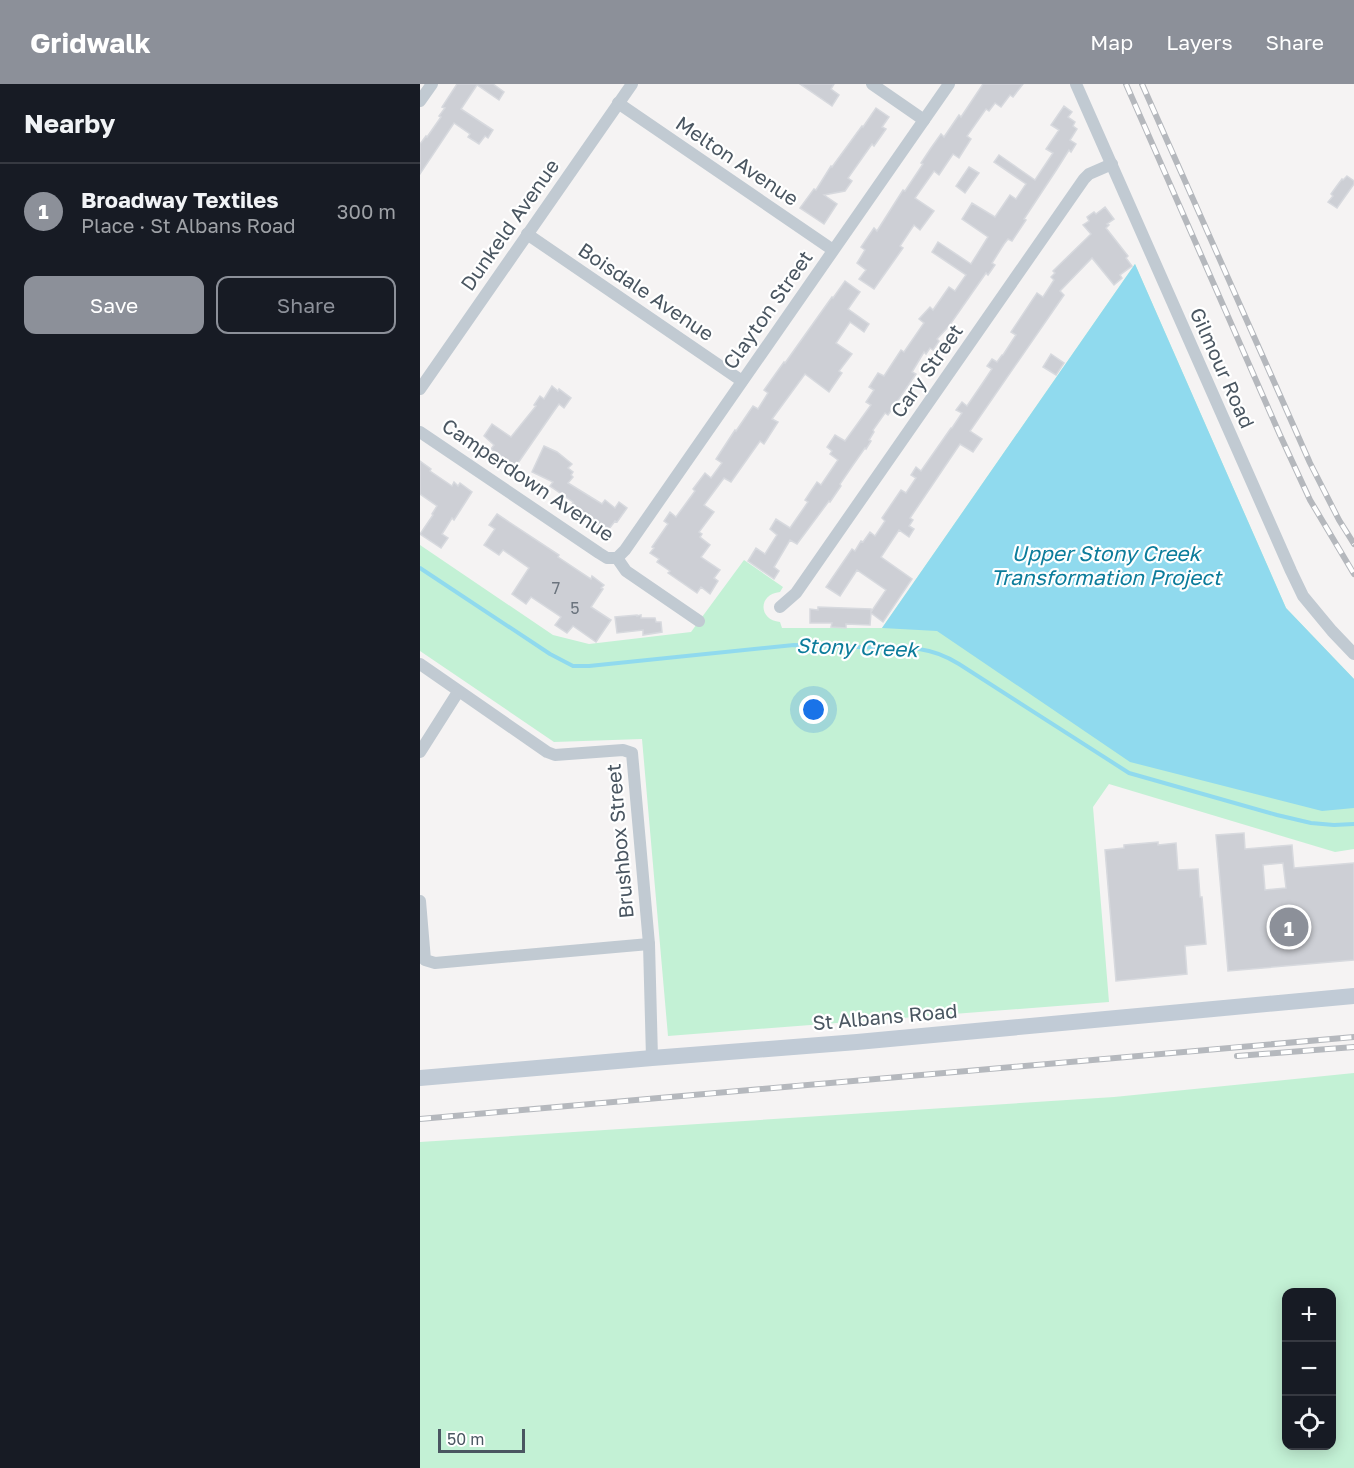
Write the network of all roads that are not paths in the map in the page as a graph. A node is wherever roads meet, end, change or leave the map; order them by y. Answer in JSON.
{"nodes":[{"id":1,"x":432,"y":84,"type":"edge"},
{"id":2,"x":632,"y":84,"type":"edge"},
{"id":3,"x":872,"y":84,"type":"edge"},
{"id":4,"x":950,"y":84,"type":"edge"},
{"id":5,"x":1076,"y":84,"type":"edge"},
{"id":6,"x":420,"y":101,"type":"edge"},
{"id":7,"x":618,"y":103,"type":"junction"},
{"id":8,"x":924,"y":120,"type":"junction"},
{"id":9,"x":1112,"y":164,"type":"junction"},
{"id":10,"x":527,"y":234,"type":"junction"},
{"id":11,"x":833,"y":250,"type":"junction"},
{"id":12,"x":742,"y":381,"type":"junction"},
{"id":13,"x":420,"y":389,"type":"edge"},
{"id":14,"x":420,"y":432,"type":"edge"},
{"id":15,"x":617,"y":558,"type":"junction"},
{"id":16,"x":780,"y":607,"type":"dead end"},
{"id":17,"x":699,"y":621,"type":"dead end"},
{"id":18,"x":1354,"y":654,"type":"edge"},
{"id":19,"x":420,"y":664,"type":"edge"},
{"id":20,"x":458,"y":692,"type":"junction"},
{"id":21,"x":420,"y":752,"type":"edge"},
{"id":22,"x":420,"y":901,"type":"edge"},
{"id":23,"x":649,"y":944,"type":"junction"},
{"id":24,"x":1354,"y":996,"type":"edge"},
{"id":25,"x":652,"y":1058,"type":"junction"},
{"id":26,"x":420,"y":1078,"type":"edge"}],
"edges":[{"from":1,"to":6,"type":"street"},
{"from":2,"to":7,"type":"street","name":"Dunkeld Avenue"},
{"from":3,"to":8,"type":"street"},
{"from":4,"to":8,"type":"street","name":"Clayton Street"},
{"from":5,"to":9,"type":"street","name":"Gilmour Road"},
{"from":7,"to":10,"type":"street","name":"Dunkeld Avenue"},
{"from":7,"to":11,"type":"street","name":"Melton Avenue"},
{"from":8,"to":11,"type":"street","name":"Clayton Street"},
{"from":9,"to":16,"type":"street","name":"Cary Street"},
{"from":9,"to":18,"type":"street","name":"Gilmour Road"},
{"from":10,"to":12,"type":"street","name":"Boisdale Avenue"},
{"from":10,"to":13,"type":"street","name":"Dunkeld Avenue"},
{"from":11,"to":12,"type":"street","name":"Clayton Street"},
{"from":12,"to":15,"type":"street","name":"Clayton Street"},
{"from":14,"to":15,"type":"street","name":"Camperdown Avenue"},
{"from":15,"to":17,"type":"street","name":"Camperdown Avenue"},
{"from":19,"to":20,"type":"street","name":"Brushbox Street"},
{"from":20,"to":21,"type":"street"},
{"from":20,"to":23,"type":"street","name":"Brushbox Street"},
{"from":22,"to":23,"type":"street"},
{"from":23,"to":25,"type":"street","name":"Brushbox Street"},
{"from":24,"to":25,"type":"main road","name":"St Albans Road"},
{"from":25,"to":26,"type":"main road","name":"St Albans Road"}]}
